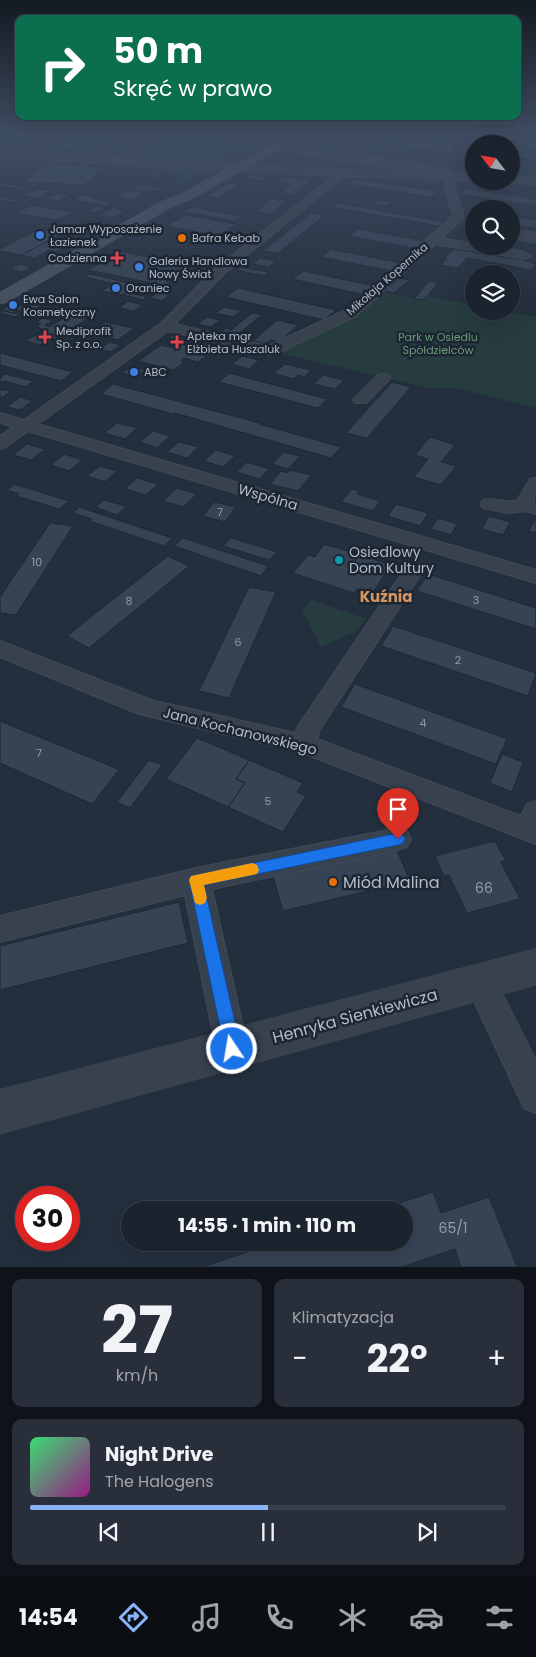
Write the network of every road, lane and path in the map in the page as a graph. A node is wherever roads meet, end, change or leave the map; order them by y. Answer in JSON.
{"nodes":[{"id":1,"x":182,"y":192,"type":"edge"},
{"id":2,"x":193,"y":192,"type":"edge"},
{"id":3,"x":318,"y":192,"type":"edge"},
{"id":4,"x":451,"y":192,"type":"edge"},
{"id":5,"x":167,"y":204,"type":"junction"},
{"id":6,"x":461,"y":224,"type":"junction"},
{"id":7,"x":520,"y":233,"type":"edge"},
{"id":8,"x":536,"y":236,"type":"edge"},
{"id":9,"x":432,"y":240,"type":"junction"},
{"id":10,"x":450,"y":243,"type":"junction"},
{"id":11,"x":440,"y":253,"type":"dead end"},
{"id":12,"x":525,"y":256,"type":"dead end"},
{"id":13,"x":3,"y":294,"type":"edge"},
{"id":14,"x":166,"y":326,"type":"junction"},
{"id":15,"x":383,"y":378,"type":"dead end"},
{"id":16,"x":361,"y":400,"type":"dead end"},
{"id":17,"x":0,"y":418,"type":"edge"},
{"id":18,"x":26,"y":426,"type":"junction"},
{"id":19,"x":0,"y":444,"type":"edge"},
{"id":20,"x":536,"y":483,"type":"edge"},
{"id":21,"x":489,"y":504,"type":"dead end"},
{"id":22,"x":530,"y":507,"type":"edge"},
{"id":23,"x":415,"y":568,"type":"dead end"},
{"id":24,"x":536,"y":576,"type":"edge"},
{"id":25,"x":0,"y":649,"type":"edge"},
{"id":26,"x":304,"y":744,"type":"junction"},
{"id":27,"x":534,"y":825,"type":"edge"},
{"id":28,"x":398,"y":839,"type":"dead end"},
{"id":29,"x":196,"y":880,"type":"junction"},
{"id":30,"x":0,"y":929,"type":"edge"},
{"id":31,"x":536,"y":968,"type":"edge"},
{"id":32,"x":480,"y":982,"type":"junction"},
{"id":33,"x":232,"y":1049,"type":"junction"},
{"id":34,"x":536,"y":1096,"type":"edge"},
{"id":35,"x":0,"y":1112,"type":"edge"}],
"edges":[{"from":1,"to":5,"type":"main road"},
{"from":2,"to":5,"type":"main road"},
{"from":3,"to":14,"type":"street"},
{"from":4,"to":6,"type":"street"},
{"from":5,"to":13,"type":"main road"},
{"from":6,"to":9,"type":"street","name":"Mikołaja Kopernika"},
{"from":6,"to":10,"type":"street"},
{"from":7,"to":8,"type":"street"},
{"from":9,"to":10,"type":"street"},
{"from":9,"to":14,"type":"street","name":"Mikołaja Kopernika"},
{"from":10,"to":11,"type":"street"},
{"from":10,"to":12,"type":"street"},
{"from":14,"to":18,"type":"street"},
{"from":15,"to":16,"type":"street"},
{"from":17,"to":18,"type":"street","name":"Wspólna"},
{"from":18,"to":19,"type":"street"},
{"from":18,"to":24,"type":"street","name":"Wspólna"},
{"from":20,"to":22,"type":"street"},
{"from":21,"to":22,"type":"street"},
{"from":23,"to":26,"type":"street"},
{"from":25,"to":26,"type":"street","name":"Jana Kochanowskiego"},
{"from":26,"to":27,"type":"street","name":"Jana Kochanowskiego"},
{"from":28,"to":29,"type":"street"},
{"from":29,"to":30,"type":"street"},
{"from":29,"to":33,"type":"street"},
{"from":31,"to":32,"type":"street","name":"Henryka Sienkiewicza"},
{"from":32,"to":33,"type":"street","name":"Henryka Sienkiewicza"},
{"from":32,"to":34,"type":"street"},
{"from":33,"to":35,"type":"street","name":"Henryka Sienkiewicza"}]}
